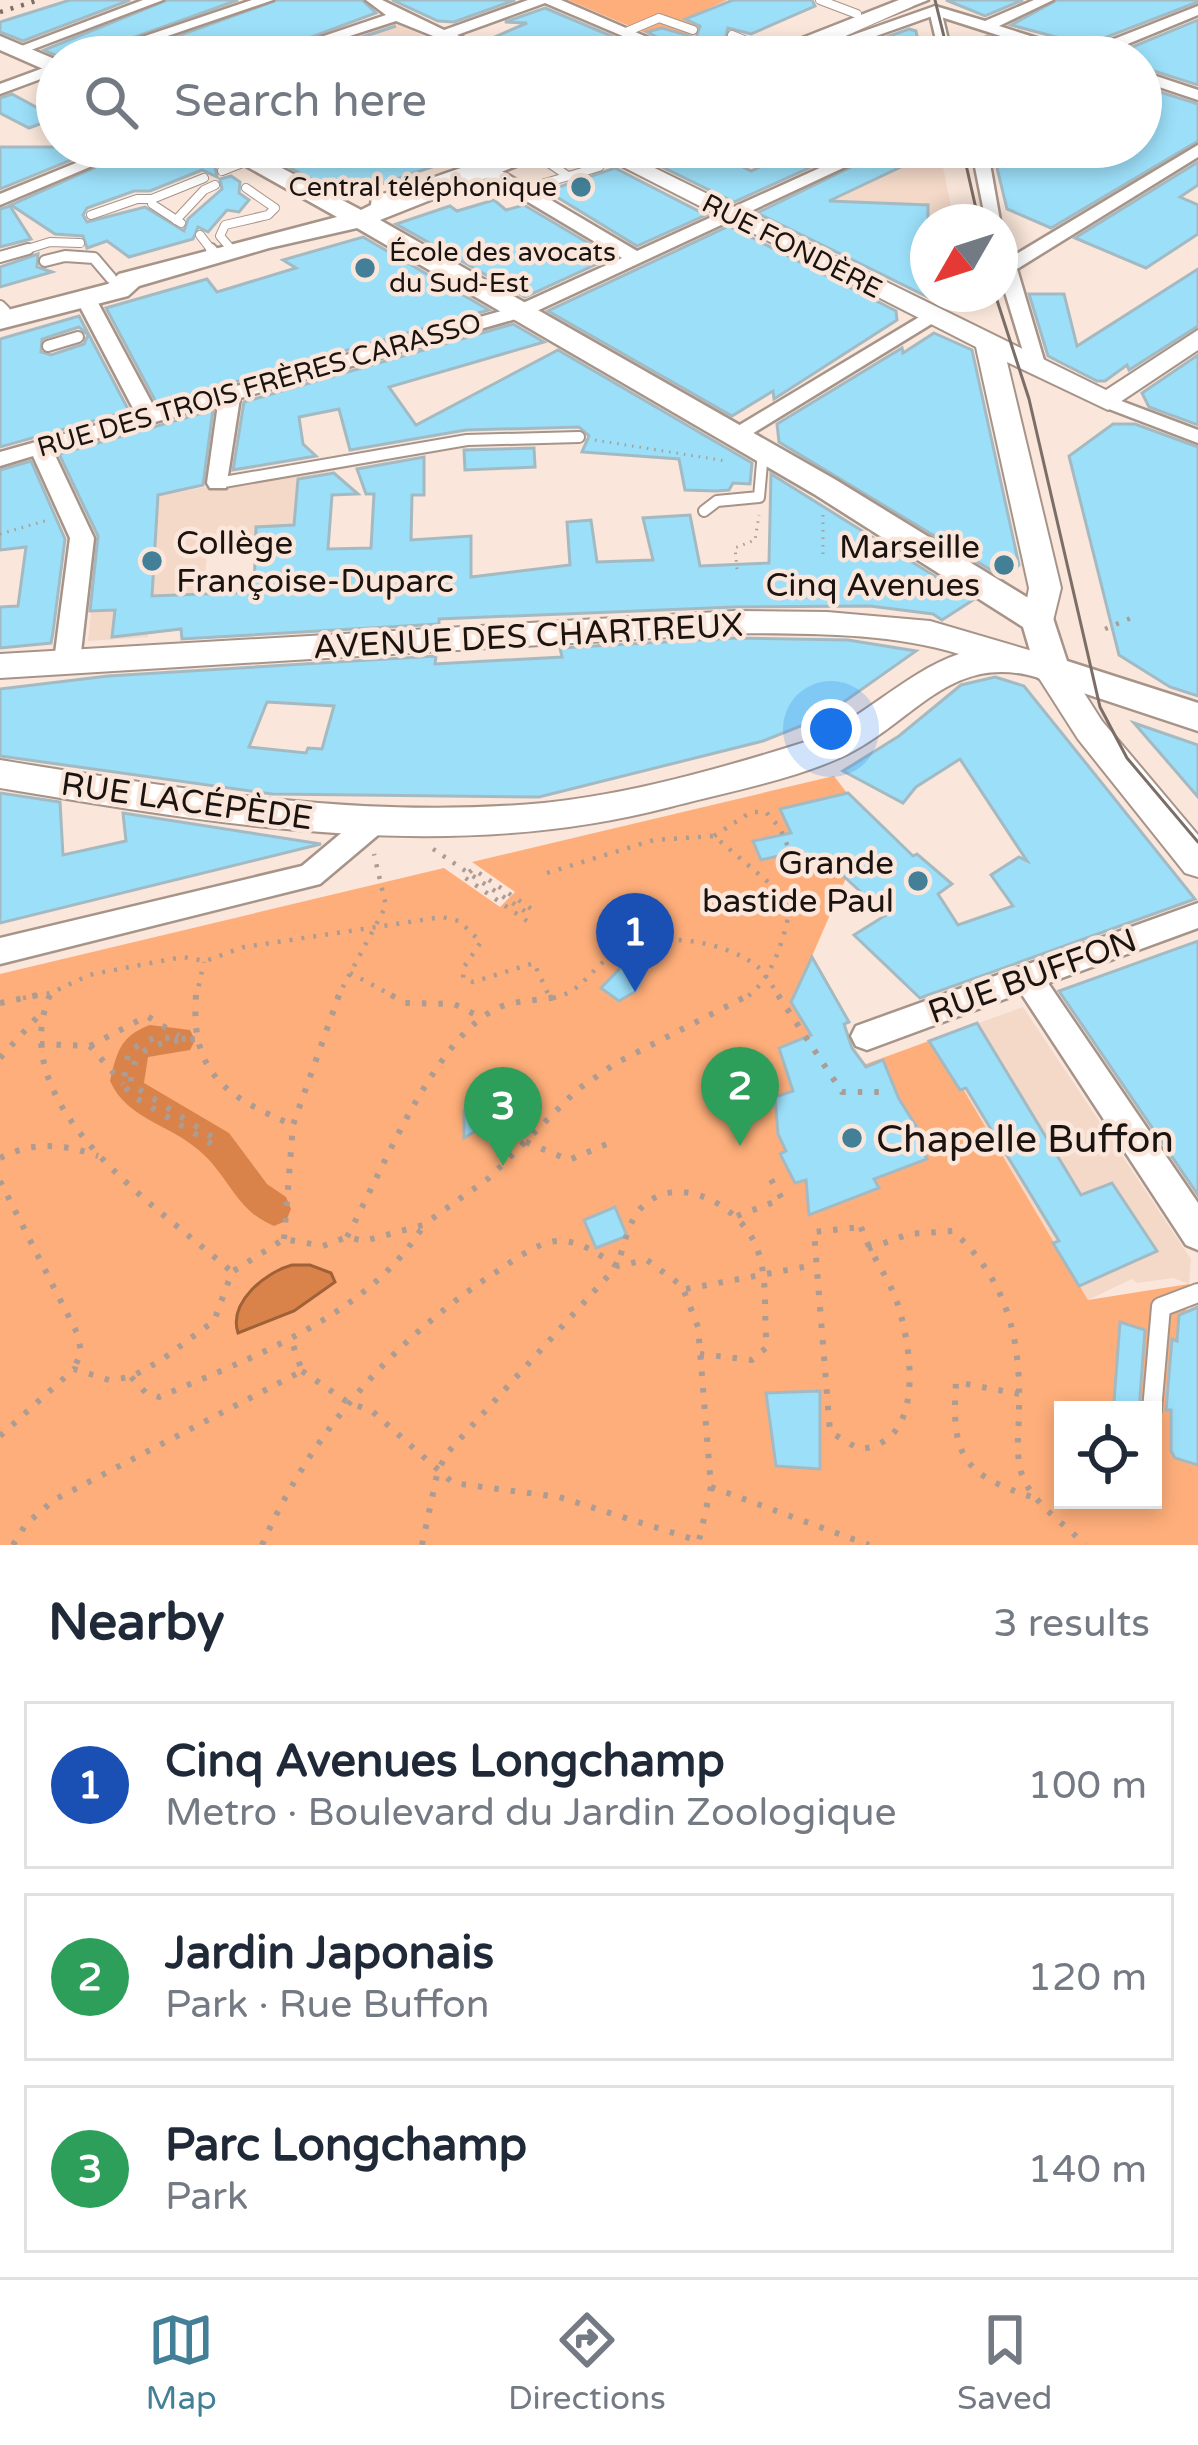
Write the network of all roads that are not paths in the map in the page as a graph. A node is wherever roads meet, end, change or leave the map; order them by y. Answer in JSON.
{"nodes":[{"id":1,"x":156,"y":0,"type":"edge"},
{"id":2,"x":266,"y":0,"type":"edge"},
{"id":3,"x":373,"y":0,"type":"edge"},
{"id":4,"x":545,"y":0,"type":"edge"},
{"id":5,"x":820,"y":0,"type":"edge"},
{"id":6,"x":1046,"y":0,"type":"edge"},
{"id":7,"x":922,"y":4,"type":"edge"},
{"id":8,"x":1198,"y":10,"type":"edge"},
{"id":9,"x":397,"y":16,"type":"junction"},
{"id":10,"x":852,"y":19,"type":"junction"},
{"id":11,"x":986,"y":26,"type":"junction"},
{"id":12,"x":693,"y":30,"type":"dead end"},
{"id":13,"x":626,"y":32,"type":"junction"},
{"id":14,"x":447,"y":34,"type":"junction"},
{"id":15,"x":732,"y":34,"type":"dead end"},
{"id":16,"x":41,"y":36,"type":"edge"},
{"id":17,"x":155,"y":36,"type":"edge"},
{"id":18,"x":335,"y":36,"type":"edge"},
{"id":19,"x":451,"y":36,"type":"edge"},
{"id":20,"x":635,"y":36,"type":"edge"},
{"id":21,"x":738,"y":36,"type":"edge"},
{"id":22,"x":817,"y":36,"type":"edge"},
{"id":23,"x":829,"y":36,"type":"edge"},
{"id":24,"x":855,"y":36,"type":"edge"},
{"id":25,"x":936,"y":36,"type":"edge"},
{"id":26,"x":1017,"y":36,"type":"edge"},
{"id":27,"x":1134,"y":36,"type":"edge"},
{"id":28,"x":36,"y":76,"type":"edge"},
{"id":29,"x":1162,"y":83,"type":"edge"},
{"id":30,"x":0,"y":89,"type":"edge"},
{"id":31,"x":1198,"y":95,"type":"edge"},
{"id":32,"x":1198,"y":150,"type":"edge"},
{"id":33,"x":78,"y":168,"type":"edge"},
{"id":34,"x":268,"y":168,"type":"edge"},
{"id":35,"x":493,"y":168,"type":"edge"},
{"id":36,"x":560,"y":168,"type":"edge"},
{"id":37,"x":580,"y":168,"type":"edge"},
{"id":38,"x":622,"y":168,"type":"edge"},
{"id":39,"x":834,"y":168,"type":"edge"},
{"id":40,"x":983,"y":168,"type":"edge"},
{"id":41,"x":487,"y":170,"type":"junction"},
{"id":42,"x":568,"y":176,"type":"junction"},
{"id":43,"x":204,"y":178,"type":"dead end"},
{"id":44,"x":542,"y":184,"type":"dead end"},
{"id":45,"x":215,"y":185,"type":"dead end"},
{"id":46,"x":246,"y":188,"type":"dead end"},
{"id":47,"x":152,"y":199,"type":"junction"},
{"id":48,"x":0,"y":200,"type":"edge"},
{"id":49,"x":991,"y":204,"type":"edge"},
{"id":50,"x":92,"y":215,"type":"dead end"},
{"id":51,"x":731,"y":215,"type":"junction"},
{"id":52,"x":351,"y":217,"type":"junction"},
{"id":53,"x":216,"y":247,"type":"junction"},
{"id":54,"x":0,"y":257,"type":"edge"},
{"id":55,"x":637,"y":259,"type":"junction"},
{"id":56,"x":1018,"y":260,"type":"edge"},
{"id":57,"x":45,"y":261,"type":"dead end"},
{"id":58,"x":101,"y":262,"type":"junction"},
{"id":59,"x":86,"y":299,"type":"junction"},
{"id":60,"x":1018,"y":310,"type":"edge"},
{"id":61,"x":519,"y":312,"type":"junction"},
{"id":62,"x":1,"y":313,"type":"edge"},
{"id":63,"x":931,"y":316,"type":"junction"},
{"id":64,"x":90,"y":334,"type":"junction"},
{"id":65,"x":1198,"y":338,"type":"edge"},
{"id":66,"x":989,"y":344,"type":"junction"},
{"id":67,"x":48,"y":346,"type":"dead end"},
{"id":68,"x":1036,"y":367,"type":"junction"},
{"id":69,"x":230,"y":395,"type":"junction"},
{"id":70,"x":1108,"y":403,"type":"junction"},
{"id":71,"x":148,"y":416,"type":"junction"},
{"id":72,"x":579,"y":436,"type":"road end"},
{"id":73,"x":1198,"y":436,"type":"edge"},
{"id":74,"x":40,"y":447,"type":"junction"},
{"id":75,"x":753,"y":451,"type":"junction"},
{"id":76,"x":0,"y":459,"type":"edge"},
{"id":77,"x":218,"y":484,"type":"joint"},
{"id":78,"x":704,"y":512,"type":"dead end"},
{"id":79,"x":1039,"y":621,"type":"junction"},
{"id":80,"x":907,"y":630,"type":"junction"},
{"id":81,"x":1014,"y":657,"type":"junction"},
{"id":82,"x":67,"y":661,"type":"junction"},
{"id":83,"x":0,"y":666,"type":"edge"},
{"id":84,"x":1051,"y":669,"type":"junction"},
{"id":85,"x":919,"y":684,"type":"junction"},
{"id":86,"x":1198,"y":717,"type":"edge"},
{"id":87,"x":0,"y":774,"type":"edge"},
{"id":88,"x":373,"y":835,"type":"junction"},
{"id":89,"x":1198,"y":862,"type":"edge"},
{"id":90,"x":1198,"y":915,"type":"edge"},
{"id":91,"x":0,"y":951,"type":"edge"},
{"id":92,"x":1027,"y":977,"type":"junction"},
{"id":93,"x":867,"y":1036,"type":"dead end"},
{"id":94,"x":1198,"y":1233,"type":"edge"},
{"id":95,"x":1198,"y":1293,"type":"edge"},
{"id":96,"x":1153,"y":1401,"type":"edge"}],
"edges":[{"from":1,"to":16,"type":"street"},
{"from":2,"to":17,"type":"street"},
{"from":3,"to":9,"type":"street"},
{"from":4,"to":13,"type":"street"},
{"from":4,"to":14,"type":"street"},
{"from":5,"to":10,"type":"lane"},
{"from":6,"to":11,"type":"street"},
{"from":7,"to":10,"type":"main road"},
{"from":7,"to":11,"type":"street"},
{"from":7,"to":23,"type":"lane"},
{"from":7,"to":24,"type":"street"},
{"from":7,"to":25,"type":"street"},
{"from":8,"to":27,"type":"street"},
{"from":9,"to":14,"type":"street"},
{"from":9,"to":18,"type":"street"},
{"from":10,"to":22,"type":"main road"},
{"from":11,"to":26,"type":"street"},
{"from":12,"to":13,"type":"lane"},
{"from":13,"to":20,"type":"street"},
{"from":14,"to":19,"type":"street"},
{"from":15,"to":21,"type":"lane"},
{"from":28,"to":30,"type":"street"},
{"from":29,"to":31,"type":"street"},
{"from":32,"to":56,"type":"street"},
{"from":33,"to":48,"type":"street"},
{"from":34,"to":52,"type":"main road"},
{"from":35,"to":41,"type":"main road"},
{"from":36,"to":42,"type":"lane"},
{"from":37,"to":42,"type":"lane"},
{"from":38,"to":51,"type":"street","name":"RUE FONDÈRE"},
{"from":39,"to":51,"type":"street","name":"RUE DES TROIS FRÈRES CARASSO"},
{"from":40,"to":49,"type":"street"},
{"from":41,"to":52,"type":"main road"},
{"from":41,"to":55,"type":"street"},
{"from":42,"to":44,"type":"lane"},
{"from":43,"to":47,"type":"lane"},
{"from":45,"to":47,"type":"lane"},
{"from":46,"to":53,"type":"lane"},
{"from":47,"to":50,"type":"lane"},
{"from":51,"to":55,"type":"street","name":"RUE DES TROIS FRÈRES CARASSO"},
{"from":51,"to":63,"type":"street","name":"RUE FONDÈRE"},
{"from":52,"to":53,"type":"main road"},
{"from":52,"to":61,"type":"main road"},
{"from":53,"to":58,"type":"main road"},
{"from":54,"to":58,"type":"lane"},
{"from":55,"to":61,"type":"street","name":"RUE DES TROIS FRÈRES CARASSO"},
{"from":57,"to":58,"type":"lane"},
{"from":58,"to":59,"type":"main road"},
{"from":58,"to":62,"type":"main road"},
{"from":59,"to":62,"type":"main road"},
{"from":59,"to":64,"type":"street"},
{"from":60,"to":68,"type":"street"},
{"from":61,"to":69,"type":"street","name":"RUE DES TROIS FRÈRES CARASSO"},
{"from":61,"to":75,"type":"main road"},
{"from":63,"to":66,"type":"street","name":"RUE FONDÈRE"},
{"from":63,"to":75,"type":"street"},
{"from":64,"to":67,"type":"lane"},
{"from":64,"to":71,"type":"street"},
{"from":65,"to":70,"type":"street"},
{"from":66,"to":68,"type":"street","name":"RUE FONDÈRE"},
{"from":66,"to":79,"type":"street"},
{"from":68,"to":70,"type":"street","name":"RUE FONDÈRE"},
{"from":69,"to":71,"type":"street","name":"RUE DES TROIS FRÈRES CARASSO"},
{"from":69,"to":77,"type":"street"},
{"from":70,"to":73,"type":"street"},
{"from":71,"to":74,"type":"street","name":"RUE DES TROIS FRÈRES CARASSO"},
{"from":72,"to":77,"type":"lane"},
{"from":74,"to":76,"type":"street","name":"RUE DES TROIS FRÈRES CARASSO"},
{"from":74,"to":82,"type":"street"},
{"from":75,"to":78,"type":"lane"},
{"from":75,"to":79,"type":"main road"},
{"from":79,"to":84,"type":"main road"},
{"from":80,"to":81,"type":"street","name":"AVENUE DES CHARTREUX"},
{"from":80,"to":82,"type":"street","name":"AVENUE DES CHARTREUX"},
{"from":80,"to":85,"type":"street"},
{"from":81,"to":84,"type":"street","name":"AVENUE DES CHARTREUX"},
{"from":81,"to":85,"type":"street","name":"RUE LACÉPÈDE"},
{"from":82,"to":83,"type":"street","name":"AVENUE DES CHARTREUX"},
{"from":84,"to":86,"type":"main road"},
{"from":84,"to":89,"type":"street"},
{"from":85,"to":88,"type":"street","name":"RUE LACÉPÈDE"},
{"from":87,"to":88,"type":"street","name":"RUE LACÉPÈDE"},
{"from":88,"to":91,"type":"street"},
{"from":90,"to":92,"type":"street","name":"RUE BUFFON"},
{"from":92,"to":93,"type":"street","name":"RUE BUFFON"},
{"from":92,"to":94,"type":"street"},
{"from":95,"to":96,"type":"lane"}]}
